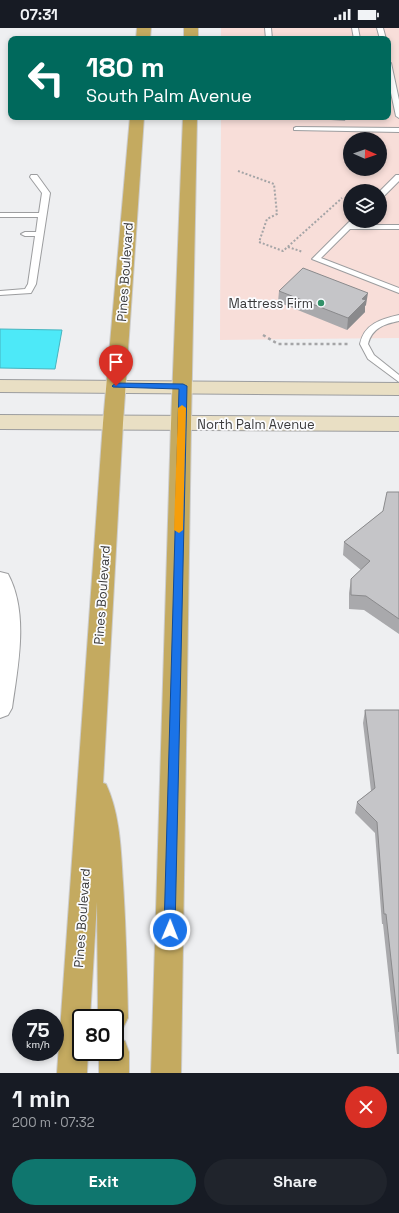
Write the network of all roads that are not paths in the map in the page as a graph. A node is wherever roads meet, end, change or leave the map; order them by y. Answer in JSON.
{"nodes":[{"id":1,"x":391,"y":82,"type":"edge"},
{"id":2,"x":399,"y":116,"type":"edge"},
{"id":3,"x":137,"y":120,"type":"edge"},
{"id":4,"x":190,"y":120,"type":"edge"},
{"id":5,"x":296,"y":129,"type":"dead end"},
{"id":6,"x":399,"y":130,"type":"edge"},
{"id":7,"x":34,"y":177,"type":"dead end"},
{"id":8,"x":399,"y":177,"type":"edge"},
{"id":9,"x":387,"y":188,"type":"edge"},
{"id":10,"x":0,"y":215,"type":"edge"},
{"id":11,"x":43,"y":216,"type":"junction"},
{"id":12,"x":387,"y":227,"type":"edge"},
{"id":13,"x":347,"y":228,"type":"edge"},
{"id":14,"x":399,"y":228,"type":"edge"},
{"id":15,"x":25,"y":234,"type":"dead end"},
{"id":16,"x":40,"y":234,"type":"junction"},
{"id":17,"x":399,"y":291,"type":"edge"},
{"id":18,"x":0,"y":293,"type":"edge"},
{"id":19,"x":399,"y":318,"type":"edge"},
{"id":20,"x":399,"y":379,"type":"edge"},
{"id":21,"x":0,"y":386,"type":"edge"},
{"id":22,"x":116,"y":386,"type":"junction"},
{"id":23,"x":183,"y":386,"type":"junction"},
{"id":24,"x":399,"y":390,"type":"edge"},
{"id":25,"x":0,"y":422,"type":"edge"},
{"id":26,"x":113,"y":423,"type":"junction"},
{"id":27,"x":181,"y":424,"type":"junction"},
{"id":28,"x":399,"y":424,"type":"edge"},
{"id":29,"x":0,"y":580,"type":"edge"},
{"id":30,"x":0,"y":708,"type":"edge"},
{"id":31,"x":92,"y":765,"type":"junction"},
{"id":32,"x":113,"y":1009,"type":"edge"},
{"id":33,"x":114,"y":1061,"type":"edge"},
{"id":34,"x":72,"y":1073,"type":"edge"},
{"id":35,"x":114,"y":1073,"type":"edge"},
{"id":36,"x":166,"y":1073,"type":"edge"}],
"edges":[{"from":1,"to":2,"type":"lane"},
{"from":3,"to":22,"type":"highway","name":"Pines Boulevard"},
{"from":4,"to":23,"type":"highway"},
{"from":5,"to":6,"type":"lane"},
{"from":7,"to":11,"type":"lane"},
{"from":8,"to":9,"type":"lane"},
{"from":10,"to":11,"type":"lane"},
{"from":11,"to":16,"type":"lane"},
{"from":12,"to":14,"type":"lane"},
{"from":13,"to":17,"type":"lane"},
{"from":15,"to":16,"type":"lane"},
{"from":16,"to":18,"type":"lane"},
{"from":19,"to":20,"type":"lane"},
{"from":21,"to":22,"type":"main road"},
{"from":22,"to":23,"type":"main road"},
{"from":22,"to":26,"type":"highway","name":"Pines Boulevard"},
{"from":23,"to":24,"type":"main road"},
{"from":23,"to":27,"type":"highway"},
{"from":25,"to":26,"type":"main road","name":"North Palm Avenue"},
{"from":26,"to":27,"type":"main road","name":"North Palm Avenue"},
{"from":26,"to":31,"type":"highway","name":"Pines Boulevard"},
{"from":27,"to":28,"type":"main road","name":"North Palm Avenue"},
{"from":27,"to":36,"type":"highway"},
{"from":29,"to":30,"type":"street"},
{"from":31,"to":32,"type":"highway"},
{"from":31,"to":34,"type":"highway","name":"Pines Boulevard"},
{"from":33,"to":35,"type":"highway"}]}
